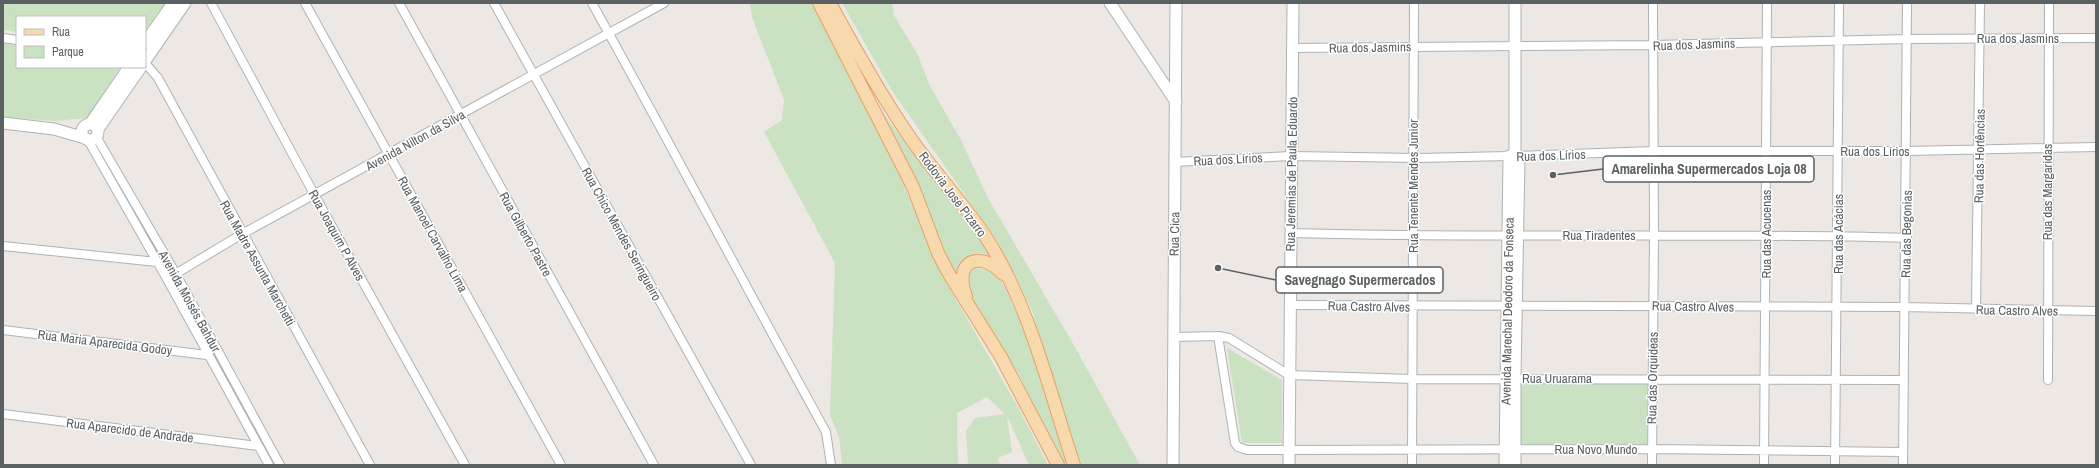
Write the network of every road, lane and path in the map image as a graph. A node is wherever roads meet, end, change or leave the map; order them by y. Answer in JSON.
{"nodes":[{"id":1,"x":173,"y":3,"type":"edge"},
{"id":2,"x":185,"y":3,"type":"edge"},
{"id":3,"x":211,"y":3,"type":"edge"},
{"id":4,"x":305,"y":3,"type":"edge"},
{"id":5,"x":399,"y":3,"type":"edge"},
{"id":6,"x":494,"y":3,"type":"edge"},
{"id":7,"x":592,"y":3,"type":"edge"},
{"id":8,"x":664,"y":3,"type":"edge"},
{"id":9,"x":819,"y":3,"type":"edge"},
{"id":10,"x":830,"y":3,"type":"edge"},
{"id":11,"x":1110,"y":3,"type":"edge"},
{"id":12,"x":1176,"y":3,"type":"edge"},
{"id":13,"x":1293,"y":3,"type":"edge"},
{"id":14,"x":1414,"y":3,"type":"edge"},
{"id":15,"x":1515,"y":3,"type":"edge"},
{"id":16,"x":1653,"y":3,"type":"edge"},
{"id":17,"x":1767,"y":3,"type":"edge"},
{"id":18,"x":1839,"y":3,"type":"edge"},
{"id":19,"x":1907,"y":3,"type":"edge"},
{"id":20,"x":1980,"y":3,"type":"edge"},
{"id":21,"x":2048,"y":3,"type":"edge"},
{"id":22,"x":609,"y":34,"type":"junction"},
{"id":23,"x":3,"y":38,"type":"edge"},
{"id":24,"x":1980,"y":38,"type":"junction"},
{"id":25,"x":2048,"y":38,"type":"junction"},
{"id":26,"x":2096,"y":38,"type":"edge"},
{"id":27,"x":1908,"y":39,"type":"junction"},
{"id":28,"x":16,"y":40,"type":"edge"},
{"id":29,"x":1839,"y":40,"type":"junction"},
{"id":30,"x":146,"y":42,"type":"edge"},
{"id":31,"x":1767,"y":42,"type":"junction"},
{"id":32,"x":1653,"y":45,"type":"junction"},
{"id":33,"x":1414,"y":47,"type":"junction"},
{"id":34,"x":1515,"y":47,"type":"junction"},
{"id":35,"x":1292,"y":48,"type":"junction"},
{"id":36,"x":146,"y":61,"type":"edge"},
{"id":37,"x":146,"y":63,"type":"edge"},
{"id":38,"x":1152,"y":66,"type":"junction"},
{"id":39,"x":128,"y":68,"type":"edge"},
{"id":40,"x":140,"y":68,"type":"edge"},
{"id":41,"x":533,"y":75,"type":"junction"},
{"id":42,"x":1176,"y":88,"type":"junction"},
{"id":43,"x":1176,"y":102,"type":"junction"},
{"id":44,"x":460,"y":115,"type":"junction"},
{"id":45,"x":3,"y":123,"type":"edge"},
{"id":46,"x":90,"y":132,"type":"junction"},
{"id":47,"x":2096,"y":147,"type":"edge"},
{"id":48,"x":2047,"y":148,"type":"junction"},
{"id":49,"x":1979,"y":150,"type":"junction"},
{"id":50,"x":1653,"y":151,"type":"junction"},
{"id":51,"x":1838,"y":151,"type":"junction"},
{"id":52,"x":1907,"y":151,"type":"junction"},
{"id":53,"x":1766,"y":152,"type":"junction"},
{"id":54,"x":388,"y":154,"type":"junction"},
{"id":55,"x":1291,"y":156,"type":"junction"},
{"id":56,"x":1514,"y":156,"type":"junction"},
{"id":57,"x":1413,"y":158,"type":"junction"},
{"id":58,"x":1175,"y":162,"type":"junction"},
{"id":59,"x":314,"y":194,"type":"junction"},
{"id":60,"x":1290,"y":233,"type":"junction"},
{"id":61,"x":242,"y":234,"type":"junction"},
{"id":62,"x":1654,"y":235,"type":"junction"},
{"id":63,"x":1413,"y":236,"type":"junction"},
{"id":64,"x":1513,"y":236,"type":"junction"},
{"id":65,"x":1766,"y":236,"type":"junction"},
{"id":66,"x":1838,"y":236,"type":"junction"},
{"id":67,"x":1907,"y":238,"type":"junction"},
{"id":68,"x":3,"y":246,"type":"edge"},
{"id":69,"x":157,"y":262,"type":"junction"},
{"id":70,"x":176,"y":274,"type":"junction"},
{"id":71,"x":167,"y":279,"type":"junction"},
{"id":72,"x":1010,"y":281,"type":"junction"},
{"id":73,"x":1290,"y":305,"type":"junction"},
{"id":74,"x":1412,"y":306,"type":"junction"},
{"id":75,"x":1512,"y":306,"type":"junction"},
{"id":76,"x":1653,"y":306,"type":"junction"},
{"id":77,"x":1765,"y":307,"type":"junction"},
{"id":78,"x":1905,"y":307,"type":"junction"},
{"id":79,"x":1838,"y":308,"type":"junction"},
{"id":80,"x":1976,"y":310,"type":"junction"},
{"id":81,"x":2048,"y":310,"type":"junction"},
{"id":82,"x":2096,"y":310,"type":"edge"},
{"id":83,"x":972,"y":313,"type":"junction"},
{"id":84,"x":3,"y":330,"type":"edge"},
{"id":85,"x":1218,"y":336,"type":"junction"},
{"id":86,"x":1173,"y":337,"type":"junction"},
{"id":87,"x":207,"y":355,"type":"junction"},
{"id":88,"x":1289,"y":375,"type":"junction"},
{"id":89,"x":1510,"y":378,"type":"junction"},
{"id":90,"x":1412,"y":379,"type":"junction"},
{"id":91,"x":1652,"y":379,"type":"junction"},
{"id":92,"x":1765,"y":379,"type":"junction"},
{"id":93,"x":1837,"y":380,"type":"junction"},
{"id":94,"x":1904,"y":380,"type":"junction"},
{"id":95,"x":2048,"y":380,"type":"dead end"},
{"id":96,"x":3,"y":414,"type":"edge"},
{"id":97,"x":258,"y":446,"type":"junction"},
{"id":98,"x":1412,"y":449,"type":"junction"},
{"id":99,"x":1510,"y":449,"type":"junction"},
{"id":100,"x":1652,"y":449,"type":"junction"},
{"id":101,"x":1288,"y":450,"type":"junction"},
{"id":102,"x":1764,"y":450,"type":"junction"},
{"id":103,"x":1836,"y":452,"type":"junction"},
{"id":104,"x":1903,"y":452,"type":"junction"},
{"id":105,"x":269,"y":465,"type":"edge"},
{"id":106,"x":280,"y":465,"type":"edge"},
{"id":107,"x":370,"y":465,"type":"edge"},
{"id":108,"x":465,"y":465,"type":"edge"},
{"id":109,"x":561,"y":465,"type":"edge"},
{"id":110,"x":654,"y":465,"type":"edge"},
{"id":111,"x":751,"y":465,"type":"edge"},
{"id":112,"x":831,"y":465,"type":"edge"},
{"id":113,"x":1058,"y":465,"type":"edge"},
{"id":114,"x":1074,"y":465,"type":"edge"},
{"id":115,"x":1173,"y":465,"type":"edge"},
{"id":116,"x":1289,"y":465,"type":"edge"},
{"id":117,"x":1412,"y":465,"type":"edge"},
{"id":118,"x":1506,"y":465,"type":"edge"},
{"id":119,"x":1515,"y":465,"type":"edge"},
{"id":120,"x":1652,"y":465,"type":"edge"},
{"id":121,"x":1764,"y":465,"type":"edge"},
{"id":122,"x":1835,"y":465,"type":"edge"},
{"id":123,"x":1903,"y":465,"type":"edge"}],
"edges":[{"from":1,"to":30,"type":"street"},
{"from":2,"to":36,"type":"street"},
{"from":3,"to":59,"type":"street","name":"Rua Joaquim P Alves"},
{"from":4,"to":54,"type":"street","name":"Rua Manoel Carvalho Lima"},
{"from":5,"to":44,"type":"street","name":"Rua Gilberto Pastre"},
{"from":6,"to":41,"type":"street","name":"Rua Chico Mendes Seringueiro"},
{"from":7,"to":22,"type":"street"},
{"from":8,"to":22,"type":"street","name":"Avenida Nilton da Silva"},
{"from":9,"to":83,"type":"main road","name":"Rodovia José Pizarro"},
{"from":10,"to":72,"type":"main road","name":"Rodovia José Pizarro"},
{"from":11,"to":38,"type":"street"},
{"from":12,"to":42,"type":"street","name":"Rua Cica"},
{"from":13,"to":35,"type":"street","name":"Rua Jeremias de Paula Eduardo"},
{"from":14,"to":33,"type":"street","name":"Rua Tenente Mendes Junior"},
{"from":15,"to":34,"type":"street","name":"Avenida Marechal Deodoro da Fonseca"},
{"from":16,"to":32,"type":"street","name":"Rua das Orquideas"},
{"from":17,"to":31,"type":"street","name":"Rua das Acucenas"},
{"from":18,"to":29,"type":"street","name":"Rua das Acácias"},
{"from":19,"to":27,"type":"street","name":"Rua das Begonias"},
{"from":20,"to":24,"type":"street","name":"Rua das Hortências"},
{"from":21,"to":25,"type":"street","name":"Rua das Margaridas"},
{"from":22,"to":41,"type":"street","name":"Avenida Nilton da Silva"},
{"from":22,"to":112,"type":"street"},
{"from":23,"to":28,"type":"street"},
{"from":24,"to":25,"type":"street","name":"Rua dos Jasmins"},
{"from":24,"to":27,"type":"street","name":"Rua dos Jasmins"},
{"from":24,"to":49,"type":"street","name":"Rua das Hortências"},
{"from":25,"to":26,"type":"street","name":"Rua dos Jasmins"},
{"from":25,"to":48,"type":"street","name":"Rua das Margaridas"},
{"from":27,"to":29,"type":"street","name":"Rua dos Jasmins"},
{"from":27,"to":52,"type":"street","name":"Rua das Begonias"},
{"from":29,"to":31,"type":"street","name":"Rua dos Jasmins"},
{"from":29,"to":51,"type":"street","name":"Rua das Acácias"},
{"from":31,"to":32,"type":"street","name":"Rua dos Jasmins"},
{"from":31,"to":53,"type":"street","name":"Rua das Acucenas"},
{"from":32,"to":34,"type":"street","name":"Rua dos Jasmins"},
{"from":32,"to":50,"type":"street","name":"Rua das Orquideas"},
{"from":33,"to":34,"type":"street","name":"Rua dos Jasmins"},
{"from":33,"to":35,"type":"street","name":"Rua dos Jasmins"},
{"from":33,"to":57,"type":"street","name":"Rua Tenente Mendes Junior"},
{"from":34,"to":56,"type":"street","name":"Avenida Marechal Deodoro da Fonseca"},
{"from":35,"to":55,"type":"street","name":"Rua Jeremias de Paula Eduardo"},
{"from":37,"to":61,"type":"street","name":"Rua Madre Assunta Marchetti"},
{"from":38,"to":42,"type":"street"},
{"from":38,"to":43,"type":"street"},
{"from":39,"to":46,"type":"street"},
{"from":40,"to":46,"type":"street"},
{"from":41,"to":44,"type":"street","name":"Avenida Nilton da Silva"},
{"from":41,"to":111,"type":"street","name":"Rua Chico Mendes Seringueiro"},
{"from":42,"to":43,"type":"street","name":"Rua Cica"},
{"from":43,"to":58,"type":"street","name":"Rua Cica"},
{"from":44,"to":54,"type":"street","name":"Avenida Nilton da Silva"},
{"from":44,"to":110,"type":"street","name":"Rua Gilberto Pastre"},
{"from":45,"to":46,"type":"street"},
{"from":46,"to":69,"type":"street","name":"Avenida Moisés Bahdur"},
{"from":46,"to":70,"type":"street","name":"Avenida Moisés Bahdur"},
{"from":47,"to":48,"type":"street","name":"Rua dos Lírios"},
{"from":48,"to":49,"type":"street","name":"Rua dos Lírios"},
{"from":48,"to":81,"type":"street","name":"Rua das Margaridas"},
{"from":49,"to":52,"type":"street","name":"Rua dos Lírios"},
{"from":49,"to":80,"type":"street","name":"Rua das Hortências"},
{"from":50,"to":53,"type":"street","name":"Rua dos Lírios"},
{"from":50,"to":56,"type":"street","name":"Rua dos Lírios"},
{"from":50,"to":62,"type":"street","name":"Rua das Orquideas"},
{"from":51,"to":52,"type":"street","name":"Rua dos Lírios"},
{"from":51,"to":53,"type":"street","name":"Rua dos Lírios"},
{"from":51,"to":66,"type":"street","name":"Rua das Acácias"},
{"from":52,"to":67,"type":"street","name":"Rua das Begonias"},
{"from":53,"to":65,"type":"street","name":"Rua das Acucenas"},
{"from":54,"to":59,"type":"street","name":"Avenida Nilton da Silva"},
{"from":54,"to":109,"type":"street","name":"Rua Manoel Carvalho Lima"},
{"from":55,"to":57,"type":"street","name":"Rua dos Lírios"},
{"from":55,"to":58,"type":"street","name":"Rua dos Lírios"},
{"from":55,"to":60,"type":"street","name":"Rua Jeremias de Paula Eduardo"},
{"from":56,"to":57,"type":"street","name":"Rua dos Lírios"},
{"from":56,"to":64,"type":"street","name":"Avenida Marechal Deodoro da Fonseca"},
{"from":57,"to":63,"type":"street","name":"Rua Tenente Mendes Junior"},
{"from":58,"to":86,"type":"street","name":"Rua Cica"},
{"from":59,"to":61,"type":"street","name":"Avenida Nilton da Silva"},
{"from":59,"to":108,"type":"street","name":"Rua Joaquim P Alves"},
{"from":60,"to":63,"type":"street","name":"Rua Tiradentes"},
{"from":60,"to":73,"type":"street","name":"Rua Jeremias de Paula Eduardo"},
{"from":61,"to":70,"type":"street","name":"Avenida Nilton da Silva"},
{"from":61,"to":107,"type":"street","name":"Rua Madre Assunta Marchetti"},
{"from":62,"to":64,"type":"street","name":"Rua Tiradentes"},
{"from":62,"to":65,"type":"street","name":"Rua Tiradentes"},
{"from":62,"to":76,"type":"street","name":"Rua das Orquideas"},
{"from":63,"to":64,"type":"street","name":"Rua Tiradentes"},
{"from":63,"to":74,"type":"street","name":"Rua Tenente Mendes Junior"},
{"from":64,"to":75,"type":"street","name":"Avenida Marechal Deodoro da Fonseca"},
{"from":65,"to":66,"type":"street","name":"Rua Tiradentes"},
{"from":65,"to":77,"type":"street","name":"Rua das Acucenas"},
{"from":66,"to":67,"type":"street","name":"Rua Tiradentes"},
{"from":66,"to":79,"type":"street","name":"Rua das Acácias"},
{"from":67,"to":78,"type":"street","name":"Rua das Begonias"},
{"from":68,"to":69,"type":"street"},
{"from":69,"to":71,"type":"street","name":"Avenida Moisés Bahdur"},
{"from":70,"to":71,"type":"street","name":"Avenida Nilton da Silva"},
{"from":70,"to":106,"type":"street","name":"Avenida Moisés Bahdur"},
{"from":71,"to":87,"type":"street","name":"Avenida Moisés Bahdur"},
{"from":72,"to":83,"type":"main road"},
{"from":72,"to":114,"type":"main road","name":"Rodovia José Pizarro"},
{"from":73,"to":74,"type":"street","name":"Rua Castro Alves"},
{"from":73,"to":88,"type":"street","name":"Rua Jeremias de Paula Eduardo"},
{"from":74,"to":75,"type":"street","name":"Rua Castro Alves"},
{"from":74,"to":90,"type":"street","name":"Rua Tenente Mendes Junior"},
{"from":75,"to":76,"type":"street","name":"Rua Castro Alves"},
{"from":75,"to":89,"type":"street","name":"Avenida Marechal Deodoro da Fonseca"},
{"from":76,"to":77,"type":"street","name":"Rua Castro Alves"},
{"from":76,"to":91,"type":"street","name":"Rua das Orquideas"},
{"from":77,"to":79,"type":"street","name":"Rua Castro Alves"},
{"from":77,"to":92,"type":"street","name":"Rua das Acucenas"},
{"from":78,"to":79,"type":"street","name":"Rua Castro Alves"},
{"from":78,"to":80,"type":"street","name":"Rua Castro Alves"},
{"from":78,"to":94,"type":"street","name":"Rua das Begonias"},
{"from":79,"to":93,"type":"street","name":"Rua das Acácias"},
{"from":80,"to":81,"type":"street","name":"Rua Castro Alves"},
{"from":81,"to":82,"type":"street","name":"Rua Castro Alves"},
{"from":81,"to":95,"type":"street","name":"Rua das Margaridas"},
{"from":83,"to":113,"type":"main road","name":"Rodovia José Pizarro"},
{"from":84,"to":87,"type":"street","name":"Rua Maria Aparecida Godoy"},
{"from":85,"to":86,"type":"street","name":"Rua Uruarama"},
{"from":85,"to":88,"type":"street","name":"Rua Uruarama"},
{"from":85,"to":101,"type":"street","name":"Rua Novo Mundo"},
{"from":86,"to":115,"type":"street","name":"Rua Cica"},
{"from":87,"to":97,"type":"street","name":"Avenida Moisés Bahdur"},
{"from":88,"to":90,"type":"street","name":"Rua Uruarama"},
{"from":88,"to":101,"type":"street","name":"Rua Jeremias de Paula Eduardo"},
{"from":89,"to":90,"type":"street","name":"Rua Uruarama"},
{"from":89,"to":91,"type":"street","name":"Rua Uruarama"},
{"from":89,"to":99,"type":"street","name":"Avenida Marechal Deodoro da Fonseca"},
{"from":90,"to":98,"type":"street","name":"Rua Tenente Mendes Junior"},
{"from":91,"to":92,"type":"street","name":"Rua Uruarama"},
{"from":91,"to":100,"type":"street","name":"Rua das Orquideas"},
{"from":92,"to":93,"type":"street","name":"Rua Uruarama"},
{"from":92,"to":102,"type":"street","name":"Rua das Acucenas"},
{"from":93,"to":94,"type":"street","name":"Rua Uruarama"},
{"from":93,"to":103,"type":"street","name":"Rua das Acácias"},
{"from":94,"to":104,"type":"street","name":"Rua das Begonias"},
{"from":96,"to":97,"type":"street","name":"Rua Aparecido de Andrade"},
{"from":97,"to":105,"type":"street","name":"Avenida Moisés Bahdur"},
{"from":98,"to":99,"type":"street","name":"Rua Novo Mundo"},
{"from":98,"to":101,"type":"street","name":"Rua Novo Mundo"},
{"from":98,"to":117,"type":"street","name":"Rua Tenente Mendes Junior"},
{"from":99,"to":100,"type":"street","name":"Rua Novo Mundo"},
{"from":99,"to":118,"type":"street","name":"Avenida Marechal Deodoro da Fonseca"},
{"from":99,"to":119,"type":"street","name":"Avenida Marechal Deodoro da Fonseca"},
{"from":100,"to":102,"type":"street","name":"Rua Novo Mundo"},
{"from":100,"to":120,"type":"street","name":"Rua das Orquideas"},
{"from":101,"to":116,"type":"street","name":"Rua Jeremias de Paula Eduardo"},
{"from":102,"to":103,"type":"street","name":"Rua Novo Mundo"},
{"from":102,"to":121,"type":"street","name":"Rua das Acucenas"},
{"from":103,"to":104,"type":"street","name":"Rua Novo Mundo"},
{"from":103,"to":122,"type":"street","name":"Rua das Acácias"},
{"from":104,"to":123,"type":"street","name":"Rua das Begonias"}]}
